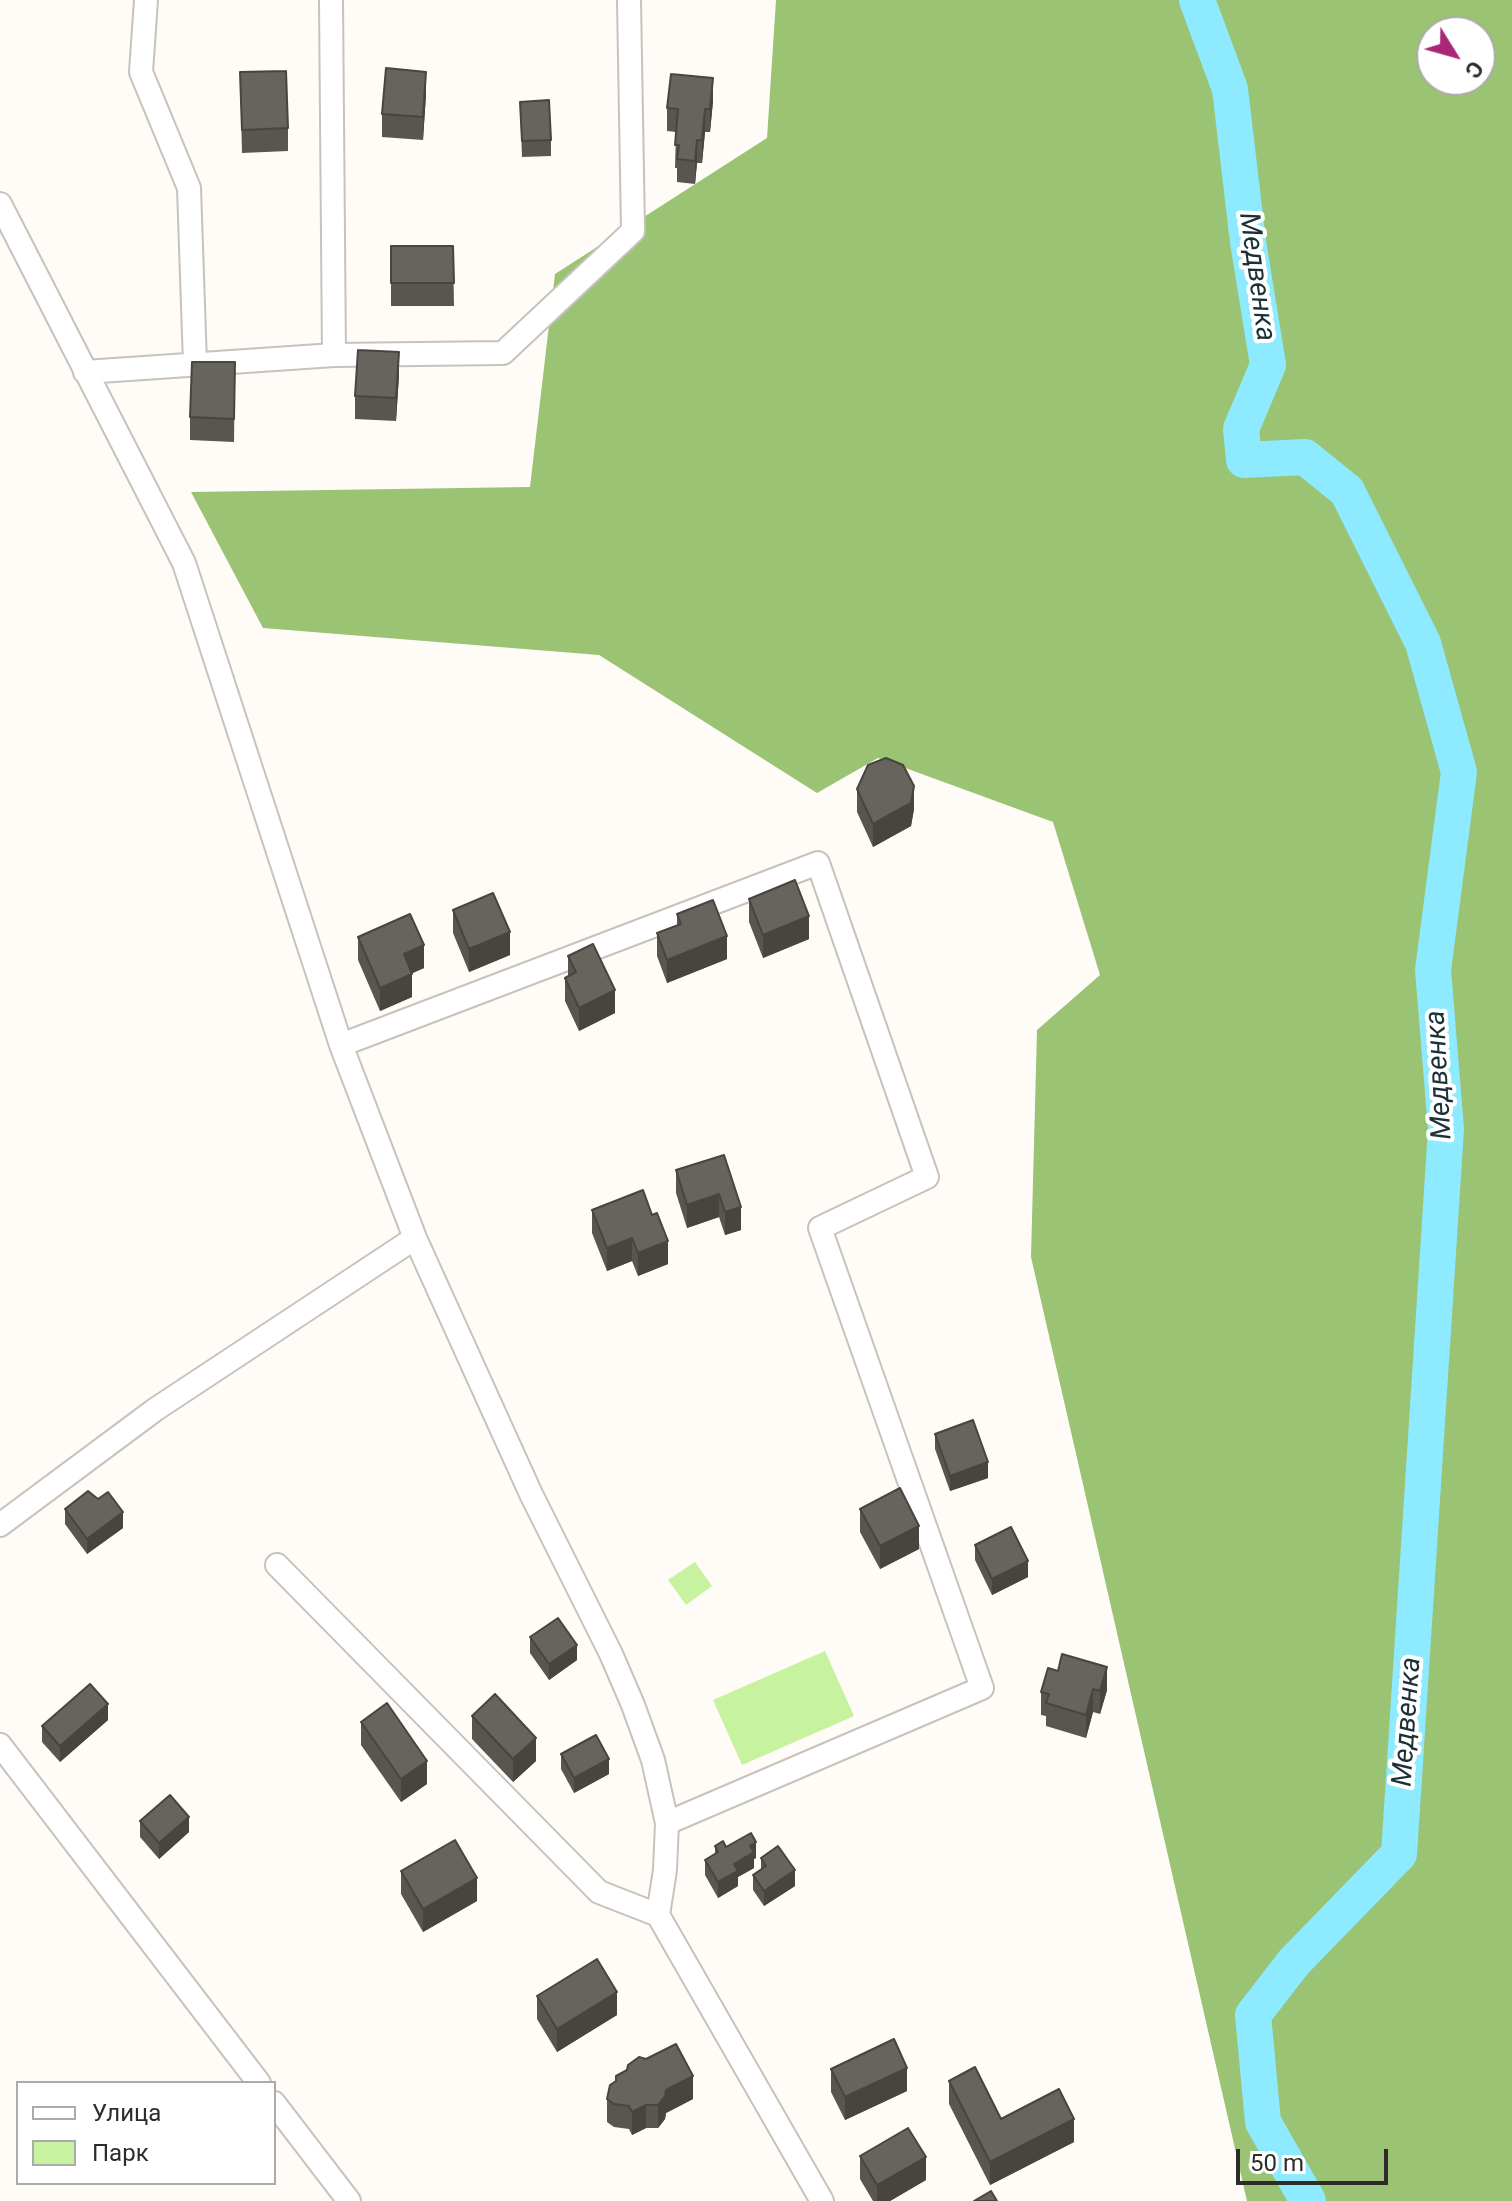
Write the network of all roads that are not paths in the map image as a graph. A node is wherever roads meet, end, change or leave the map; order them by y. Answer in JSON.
{"nodes":[{"id":1,"x":146,"y":0,"type":"edge"},
{"id":2,"x":331,"y":0,"type":"edge"},
{"id":3,"x":629,"y":0,"type":"edge"},
{"id":4,"x":0,"y":204,"type":"edge"},
{"id":5,"x":334,"y":355,"type":"junction"},
{"id":6,"x":195,"y":364,"type":"junction"},
{"id":7,"x":85,"y":372,"type":"junction"},
{"id":8,"x":341,"y":1045,"type":"junction"},
{"id":9,"x":415,"y":1238,"type":"junction"},
{"id":10,"x":0,"y":1525,"type":"edge"},
{"id":11,"x":277,"y":1565,"type":"dead end"},
{"id":12,"x":0,"y":1745,"type":"edge"},
{"id":13,"x":667,"y":1823,"type":"junction"},
{"id":14,"x":658,"y":1915,"type":"junction"},
{"id":15,"x":257,"y":2081,"type":"edge"},
{"id":16,"x":276,"y":2106,"type":"edge"},
{"id":17,"x":349,"y":2201,"type":"edge"},
{"id":18,"x":822,"y":2201,"type":"edge"}],
"edges":[{"from":1,"to":6,"type":"street"},
{"from":2,"to":5,"type":"street"},
{"from":3,"to":5,"type":"street"},
{"from":4,"to":7,"type":"street"},
{"from":5,"to":6,"type":"street"},
{"from":6,"to":7,"type":"street"},
{"from":7,"to":8,"type":"street"},
{"from":8,"to":9,"type":"street"},
{"from":8,"to":13,"type":"street"},
{"from":9,"to":10,"type":"street"},
{"from":9,"to":13,"type":"street"},
{"from":11,"to":14,"type":"street"},
{"from":12,"to":15,"type":"street"},
{"from":13,"to":14,"type":"street"},
{"from":14,"to":18,"type":"street"},
{"from":16,"to":17,"type":"street"}]}
